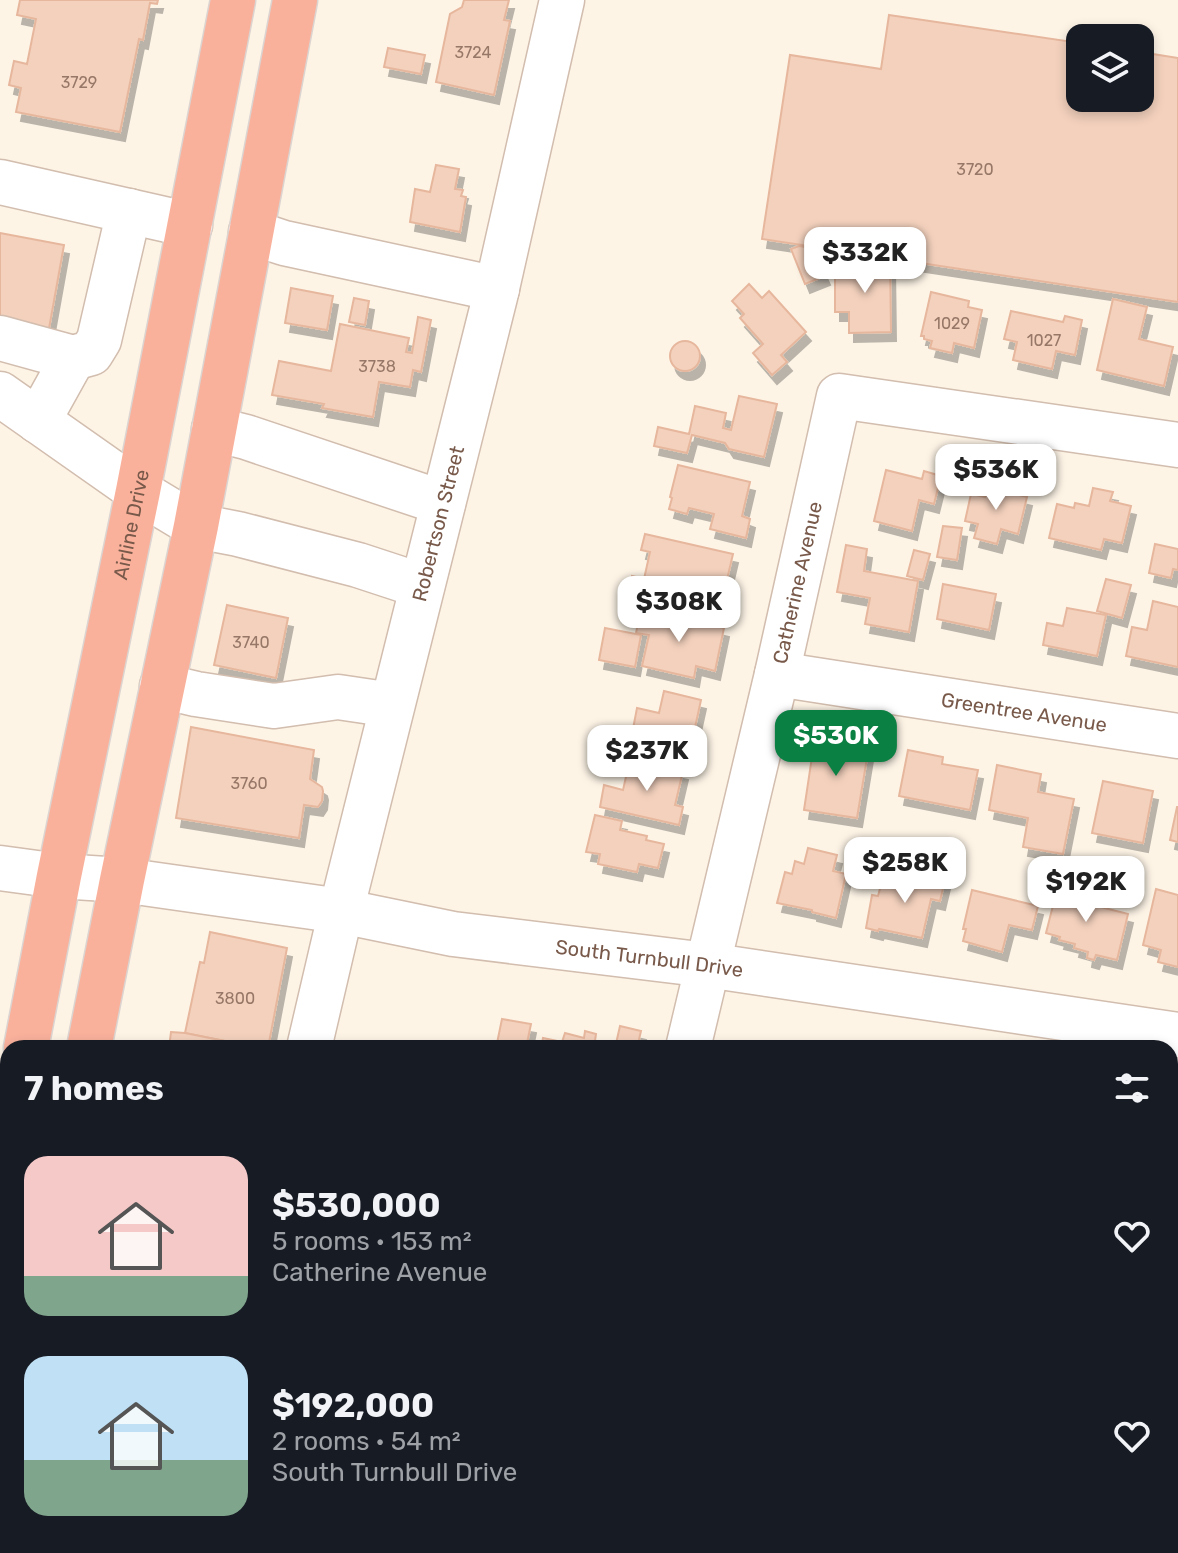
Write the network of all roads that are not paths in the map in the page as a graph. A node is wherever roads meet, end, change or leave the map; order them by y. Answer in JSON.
{"nodes":[{"id":1,"x":233,"y":0,"type":"edge"},
{"id":2,"x":295,"y":0,"type":"edge"},
{"id":3,"x":562,"y":0,"type":"edge"},
{"id":4,"x":0,"y":182,"type":"edge"},
{"id":5,"x":129,"y":211,"type":"junction"},
{"id":6,"x":190,"y":225,"type":"junction"},
{"id":7,"x":251,"y":232,"type":"junction"},
{"id":8,"x":497,"y":289,"type":"junction"},
{"id":9,"x":0,"y":338,"type":"edge"},
{"id":10,"x":73,"y":358,"type":"junction"},
{"id":11,"x":0,"y":394,"type":"edge"},
{"id":12,"x":38,"y":421,"type":"junction"},
{"id":13,"x":214,"y":429,"type":"junction"},
{"id":14,"x":1178,"y":445,"type":"edge"},
{"id":15,"x":138,"y":491,"type":"junction"},
{"id":16,"x":443,"y":503,"type":"junction"},
{"id":17,"x":196,"y":526,"type":"junction"},
{"id":18,"x":422,"y":586,"type":"junction"},
{"id":19,"x":777,"y":674,"type":"junction"},
{"id":20,"x":162,"y":686,"type":"junction"},
{"id":21,"x":392,"y":705,"type":"junction"},
{"id":22,"x":1178,"y":736,"type":"edge"},
{"id":23,"x":0,"y":868,"type":"edge"},
{"id":24,"x":59,"y":876,"type":"junction"},
{"id":25,"x":122,"y":880,"type":"junction"},
{"id":26,"x":341,"y":911,"type":"junction"},
{"id":27,"x":707,"y":965,"type":"junction"},
{"id":28,"x":1178,"y":1035,"type":"edge"},
{"id":29,"x":28,"y":1040,"type":"edge"},
{"id":30,"x":91,"y":1040,"type":"edge"},
{"id":31,"x":311,"y":1040,"type":"edge"},
{"id":32,"x":690,"y":1040,"type":"edge"}],
"edges":[{"from":1,"to":6,"type":"highway","name":"Airline Drive"},
{"from":2,"to":7,"type":"highway"},
{"from":3,"to":8,"type":"street","name":"Robertson Street"},
{"from":4,"to":5,"type":"street"},
{"from":5,"to":6,"type":"street"},
{"from":5,"to":10,"type":"street"},
{"from":6,"to":15,"type":"highway","name":"Airline Drive"},
{"from":7,"to":8,"type":"street"},
{"from":7,"to":13,"type":"highway"},
{"from":8,"to":16,"type":"street","name":"Robertson Street"},
{"from":9,"to":10,"type":"street"},
{"from":10,"to":12,"type":"street"},
{"from":11,"to":12,"type":"street"},
{"from":12,"to":15,"type":"street"},
{"from":13,"to":16,"type":"street"},
{"from":13,"to":17,"type":"highway"},
{"from":14,"to":19,"type":"street","name":"Catherine Avenue"},
{"from":15,"to":17,"type":"street"},
{"from":15,"to":24,"type":"highway","name":"Airline Drive"},
{"from":16,"to":18,"type":"street","name":"Robertson Street"},
{"from":17,"to":18,"type":"street"},
{"from":17,"to":20,"type":"highway"},
{"from":18,"to":21,"type":"street","name":"Robertson Street"},
{"from":19,"to":22,"type":"street","name":"Greentree Avenue"},
{"from":19,"to":27,"type":"street","name":"Catherine Avenue"},
{"from":20,"to":21,"type":"street"},
{"from":20,"to":25,"type":"highway"},
{"from":21,"to":26,"type":"street","name":"Robertson Street"},
{"from":23,"to":24,"type":"street","name":"South Turnbull Drive"},
{"from":24,"to":25,"type":"street","name":"South Turnbull Drive"},
{"from":24,"to":29,"type":"highway","name":"Airline Drive"},
{"from":25,"to":26,"type":"street","name":"South Turnbull Drive"},
{"from":25,"to":30,"type":"highway"},
{"from":26,"to":27,"type":"street","name":"South Turnbull Drive"},
{"from":26,"to":31,"type":"street","name":"Robertson Street"},
{"from":27,"to":28,"type":"street","name":"South Turnbull Drive"},
{"from":27,"to":32,"type":"street","name":"Catherine Avenue"}]}
